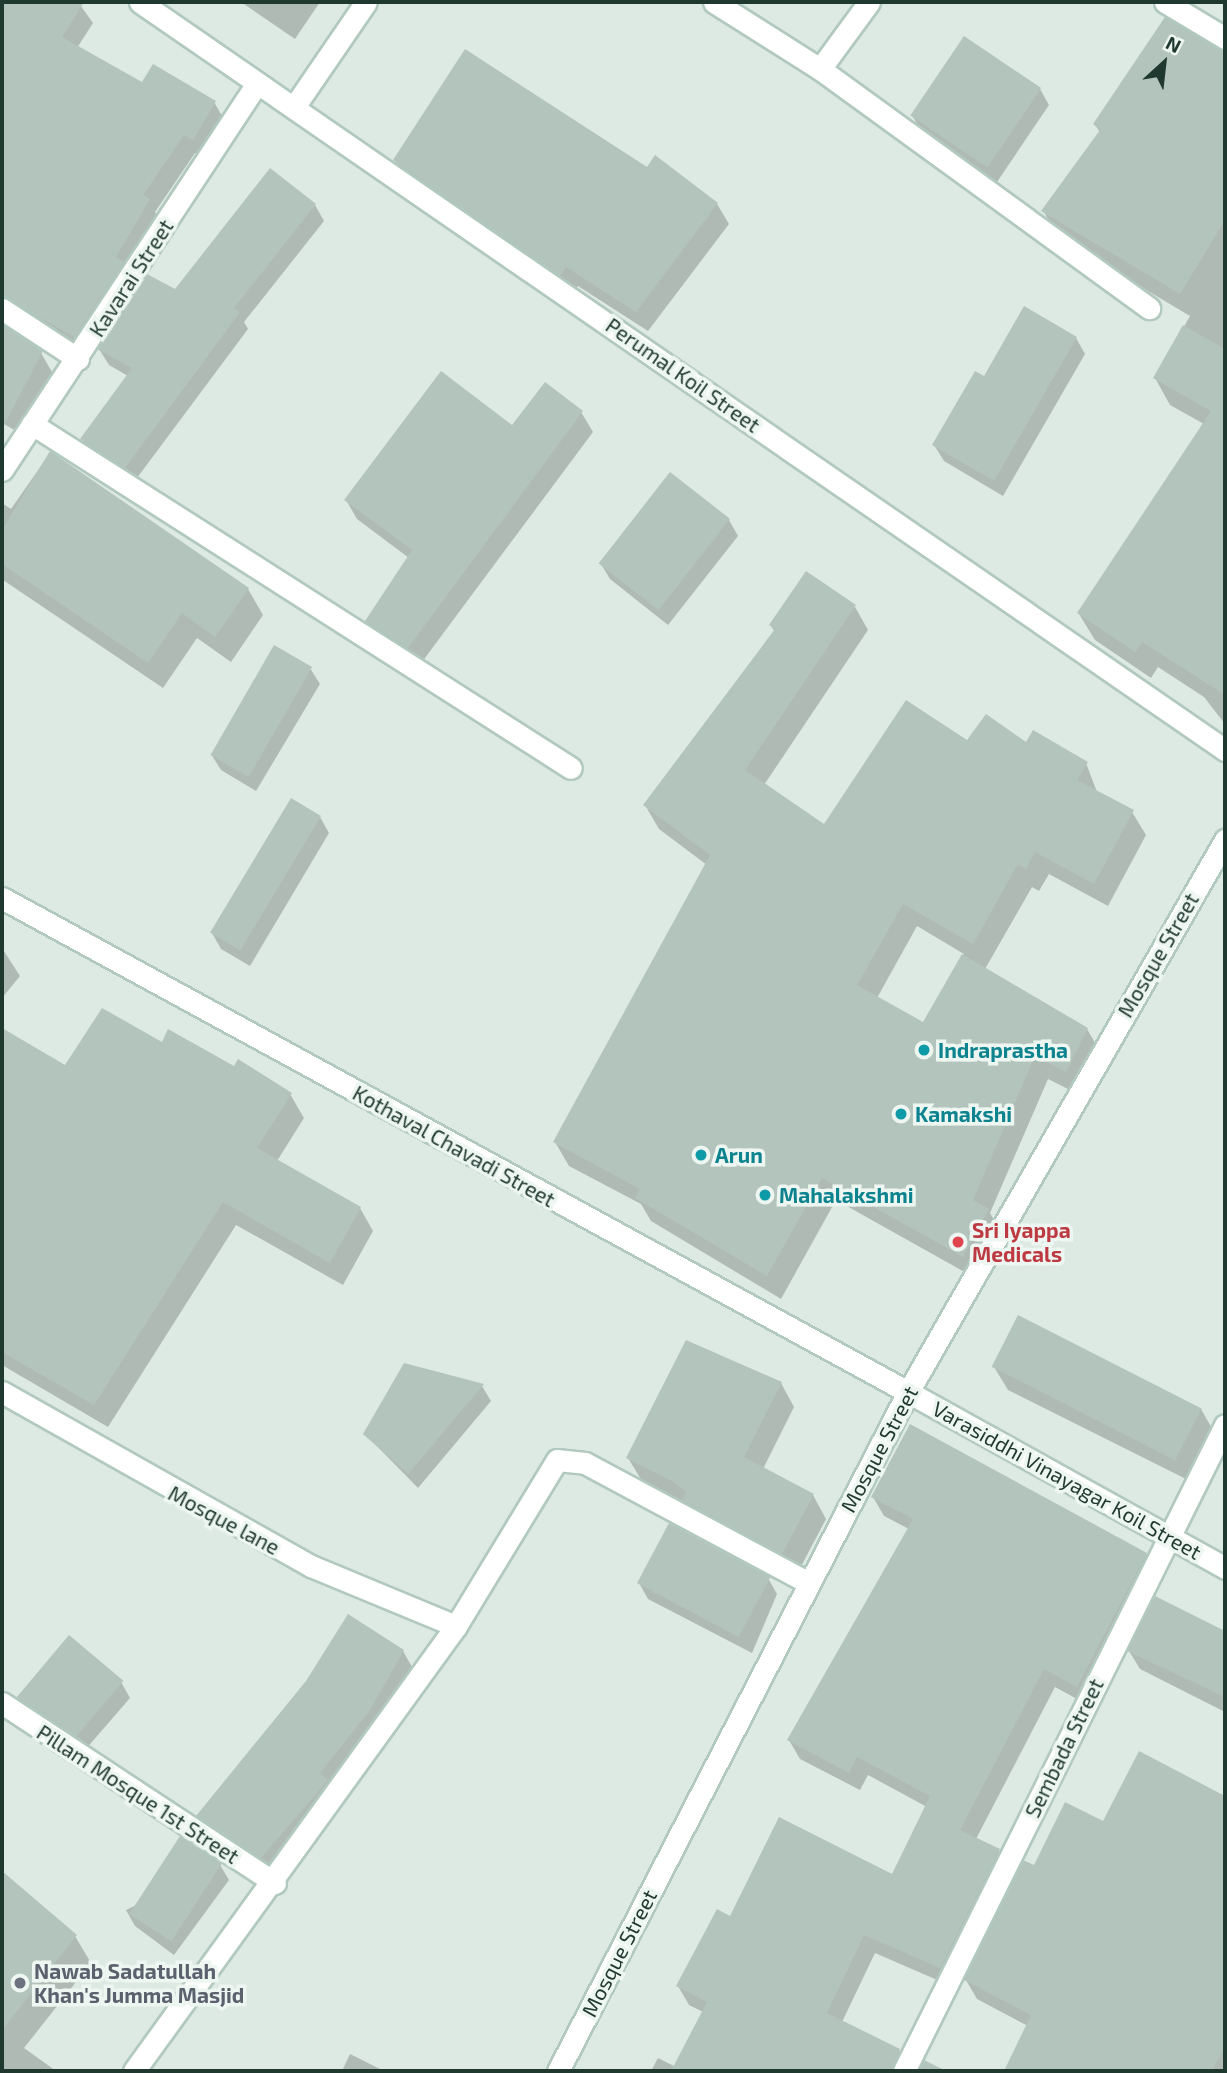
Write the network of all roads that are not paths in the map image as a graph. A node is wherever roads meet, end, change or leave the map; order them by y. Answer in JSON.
{"nodes":[{"id":1,"x":140,"y":2,"type":"edge"},
{"id":2,"x":366,"y":2,"type":"edge"},
{"id":3,"x":714,"y":2,"type":"edge"},
{"id":4,"x":869,"y":2,"type":"edge"},
{"id":5,"x":1165,"y":2,"type":"edge"},
{"id":6,"x":1225,"y":38,"type":"edge"},
{"id":7,"x":820,"y":69,"type":"junction"},
{"id":8,"x":257,"y":84,"type":"junction"},
{"id":9,"x":294,"y":107,"type":"junction"},
{"id":10,"x":2,"y":309,"type":"edge"},
{"id":11,"x":1149,"y":309,"type":"dead end"},
{"id":12,"x":78,"y":359,"type":"junction"},
{"id":13,"x":32,"y":424,"type":"junction"},
{"id":14,"x":2,"y":470,"type":"edge"},
{"id":15,"x":1225,"y":750,"type":"edge"},
{"id":16,"x":571,"y":768,"type":"dead end"},
{"id":17,"x":1225,"y":840,"type":"edge"},
{"id":18,"x":2,"y":898,"type":"edge"},
{"id":19,"x":2,"y":1392,"type":"edge"},
{"id":20,"x":908,"y":1392,"type":"junction"},
{"id":21,"x":1225,"y":1425,"type":"edge"},
{"id":22,"x":1168,"y":1537,"type":"junction"},
{"id":23,"x":1225,"y":1568,"type":"edge"},
{"id":24,"x":809,"y":1583,"type":"junction"},
{"id":25,"x":456,"y":1626,"type":"junction"},
{"id":26,"x":2,"y":1703,"type":"edge"},
{"id":27,"x":275,"y":1883,"type":"junction"},
{"id":28,"x":134,"y":2071,"type":"edge"},
{"id":29,"x":558,"y":2071,"type":"edge"},
{"id":30,"x":904,"y":2071,"type":"edge"}],
"edges":[{"from":1,"to":8,"type":"street","name":"Perumal Koil Street"},
{"from":2,"to":9,"type":"street"},
{"from":3,"to":7,"type":"street"},
{"from":4,"to":7,"type":"street"},
{"from":5,"to":6,"type":"street"},
{"from":7,"to":11,"type":"street"},
{"from":8,"to":9,"type":"street","name":"Perumal Koil Street"},
{"from":8,"to":12,"type":"street","name":"Kavarai Street"},
{"from":9,"to":15,"type":"street","name":"Perumal Koil Street"},
{"from":10,"to":12,"type":"street"},
{"from":12,"to":13,"type":"street","name":"Kavarai Street"},
{"from":13,"to":14,"type":"street","name":"Kavarai Street"},
{"from":13,"to":16,"type":"street"},
{"from":17,"to":20,"type":"street","name":"Mosque Street"},
{"from":18,"to":20,"type":"street","name":"Kothaval Chavadi Street"},
{"from":19,"to":25,"type":"street","name":"Mosque lane"},
{"from":20,"to":22,"type":"street","name":"Varasiddhi Vinayagar Koil Street"},
{"from":20,"to":24,"type":"street","name":"Mosque Street"},
{"from":21,"to":22,"type":"street","name":"Sembada Street"},
{"from":22,"to":23,"type":"street","name":"Varasiddhi Vinayagar Koil Street"},
{"from":22,"to":30,"type":"street","name":"Sembada Street"},
{"from":24,"to":25,"type":"street"},
{"from":24,"to":29,"type":"street","name":"Mosque Street"},
{"from":25,"to":27,"type":"street"},
{"from":26,"to":27,"type":"street","name":"Pillam Mosque 1st Street"},
{"from":27,"to":28,"type":"street"}]}
